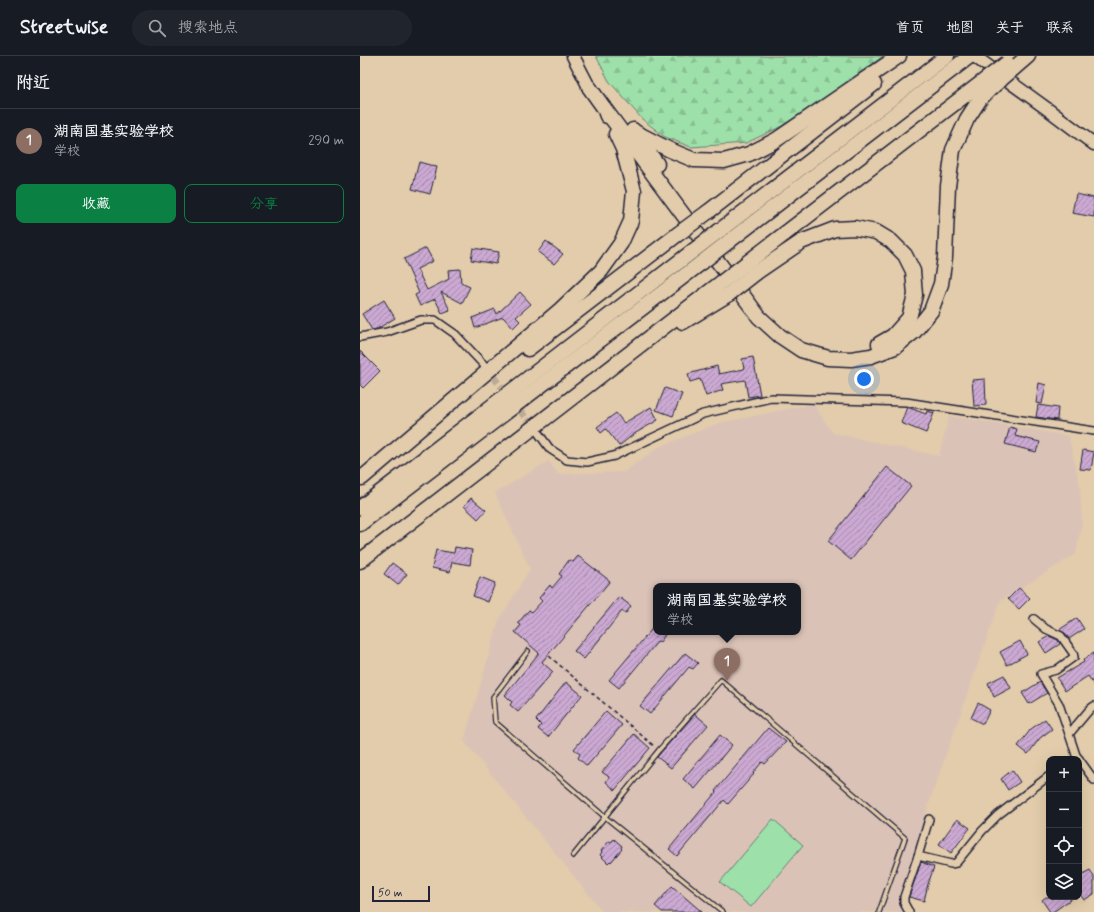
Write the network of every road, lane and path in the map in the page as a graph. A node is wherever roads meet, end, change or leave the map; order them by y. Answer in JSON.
{"nodes":[{"id":1,"x":573,"y":56,"type":"edge"},
{"id":2,"x":899,"y":56,"type":"edge"},
{"id":3,"x":910,"y":56,"type":"edge"},
{"id":4,"x":947,"y":56,"type":"edge"},
{"id":5,"x":974,"y":56,"type":"edge"},
{"id":6,"x":1028,"y":56,"type":"edge"},
{"id":7,"x":964,"y":60,"type":"edge"},
{"id":8,"x":1012,"y":63,"type":"edge"},
{"id":9,"x":988,"y":84,"type":"junction"},
{"id":10,"x":590,"y":86,"type":"junction"},
{"id":11,"x":604,"y":108,"type":"junction"},
{"id":12,"x":633,"y":130,"type":"junction"},
{"id":13,"x":1094,"y":144,"type":"edge"},
{"id":14,"x":753,"y":267,"type":"junction"},
{"id":15,"x":360,"y":337,"type":"edge"},
{"id":16,"x":484,"y":365,"type":"tunnel mouth"},
{"id":17,"x":1094,"y":431,"type":"edge"},
{"id":18,"x":539,"y":434,"type":"tunnel mouth"},
{"id":19,"x":361,"y":479,"type":"edge"},
{"id":20,"x":360,"y":508,"type":"edge"},
{"id":21,"x":360,"y":524,"type":"edge"},
{"id":22,"x":360,"y":561,"type":"edge"},
{"id":23,"x":1034,"y":619,"type":"dead end"},
{"id":24,"x":528,"y":651,"type":"dead end"},
{"id":25,"x":549,"y":656,"type":"dead end"},
{"id":26,"x":1094,"y":706,"type":"edge"},
{"id":27,"x":1069,"y":734,"type":"junction"},
{"id":28,"x":659,"y":750,"type":"junction"},
{"id":29,"x":1075,"y":756,"type":"edge"},
{"id":30,"x":1082,"y":765,"type":"edge"},
{"id":31,"x":1046,"y":778,"type":"edge"},
{"id":32,"x":1094,"y":780,"type":"edge"},
{"id":33,"x":605,"y":817,"type":"junction"},
{"id":34,"x":929,"y":819,"type":"dead end"},
{"id":35,"x":574,"y":856,"type":"dead end"},
{"id":36,"x":918,"y":856,"type":"junction"},
{"id":37,"x":723,"y":912,"type":"edge"},
{"id":38,"x":879,"y":912,"type":"edge"},
{"id":39,"x":909,"y":912,"type":"edge"}],
"edges":[{"from":1,"to":10,"type":"main road"},
{"from":2,"to":12,"type":"highway"},
{"from":3,"to":19,"type":"highway","bridge":true},
{"from":4,"to":20,"type":"highway","bridge":true},
{"from":5,"to":13,"type":"main road"},
{"from":6,"to":8,"type":"highway"},
{"from":7,"to":21,"type":"highway","bridge":true},
{"from":8,"to":9,"type":"highway","bridge":true},
{"from":9,"to":11,"type":"highway"},
{"from":9,"to":14,"type":"highway"},
{"from":10,"to":11,"type":"highway"},
{"from":10,"to":12,"type":"highway"},
{"from":11,"to":19,"type":"highway"},
{"from":12,"to":14,"type":"highway"},
{"from":14,"to":22,"type":"highway","bridge":true},
{"from":15,"to":16,"type":"street"},
{"from":17,"to":18,"type":"street"},
{"from":23,"to":27,"type":"street"},
{"from":24,"to":33,"type":"lane"},
{"from":25,"to":28,"type":"path"},
{"from":26,"to":27,"type":"street"},
{"from":27,"to":29,"type":"street"},
{"from":28,"to":33,"type":"lane"},
{"from":28,"to":38,"type":"lane"},
{"from":30,"to":32,"type":"street"},
{"from":31,"to":36,"type":"street"},
{"from":33,"to":35,"type":"lane"},
{"from":33,"to":37,"type":"lane"},
{"from":34,"to":36,"type":"street"},
{"from":36,"to":39,"type":"street"}]}
